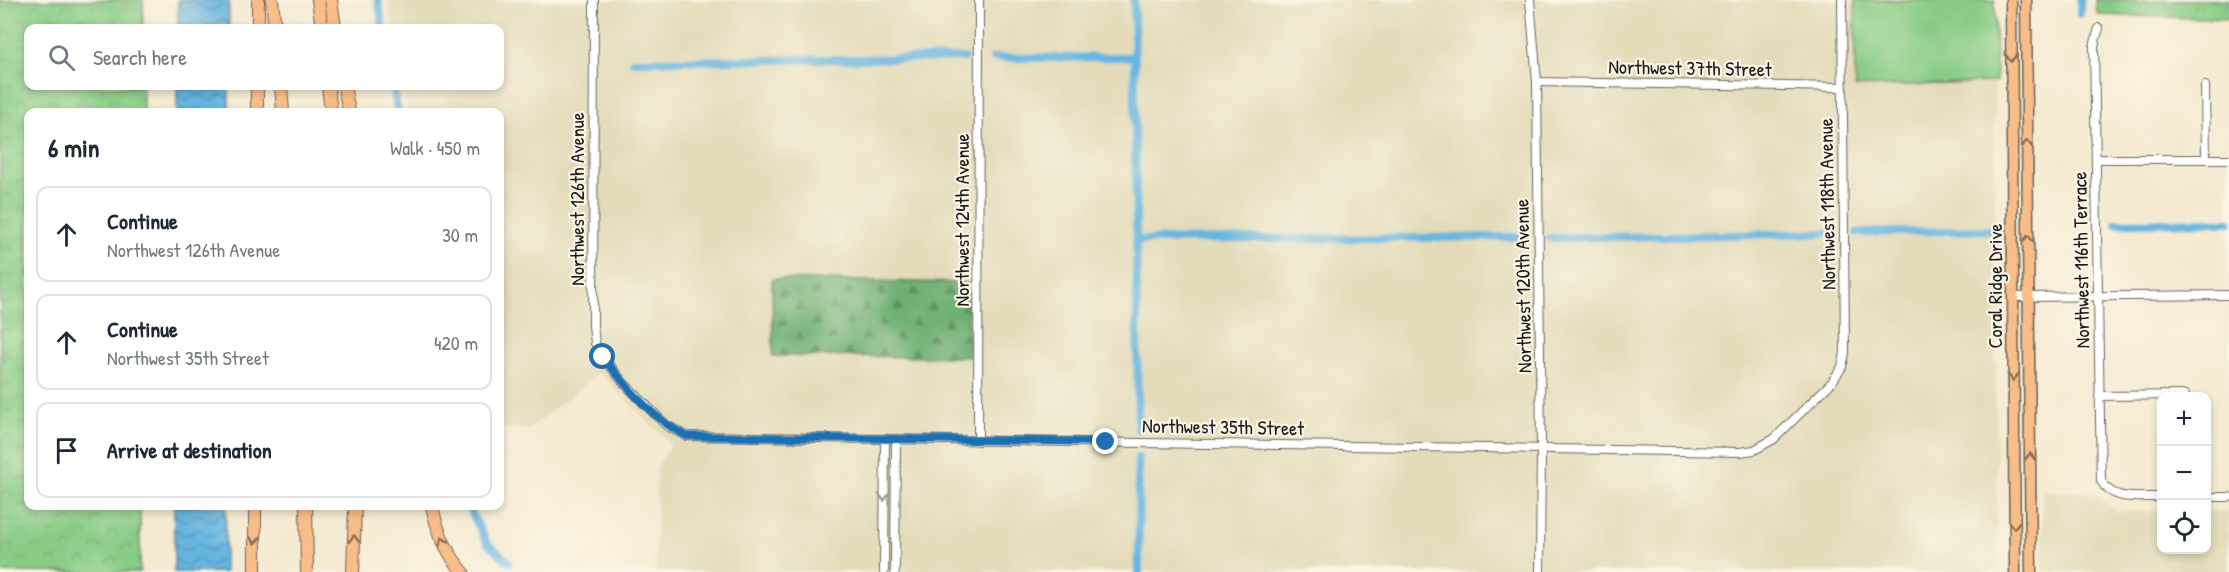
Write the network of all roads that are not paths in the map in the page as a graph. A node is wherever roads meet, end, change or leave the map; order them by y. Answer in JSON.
{"nodes":[{"id":1,"x":258,"y":0,"type":"edge"},
{"id":2,"x":272,"y":0,"type":"edge"},
{"id":3,"x":318,"y":0,"type":"edge"},
{"id":4,"x":331,"y":0,"type":"edge"},
{"id":5,"x":594,"y":0,"type":"edge"},
{"id":6,"x":979,"y":0,"type":"edge"},
{"id":7,"x":1530,"y":0,"type":"edge"},
{"id":8,"x":1842,"y":0,"type":"edge"},
{"id":9,"x":2010,"y":0,"type":"edge"},
{"id":10,"x":2026,"y":0,"type":"edge"},
{"id":11,"x":258,"y":24,"type":"edge"},
{"id":12,"x":275,"y":24,"type":"edge"},
{"id":13,"x":321,"y":24,"type":"edge"},
{"id":14,"x":334,"y":24,"type":"edge"},
{"id":15,"x":2099,"y":28,"type":"dead end"},
{"id":16,"x":1537,"y":82,"type":"junction"},
{"id":17,"x":2205,"y":86,"type":"dead end"},
{"id":18,"x":1842,"y":87,"type":"junction"},
{"id":19,"x":257,"y":90,"type":"edge"},
{"id":20,"x":280,"y":90,"type":"edge"},
{"id":21,"x":328,"y":90,"type":"edge"},
{"id":22,"x":345,"y":90,"type":"edge"},
{"id":23,"x":2011,"y":95,"type":"junction"},
{"id":24,"x":257,"y":108,"type":"edge"},
{"id":25,"x":283,"y":108,"type":"edge"},
{"id":26,"x":331,"y":108,"type":"edge"},
{"id":27,"x":348,"y":108,"type":"edge"},
{"id":28,"x":2027,"y":122,"type":"junction"},
{"id":29,"x":2206,"y":158,"type":"junction"},
{"id":30,"x":2096,"y":159,"type":"junction"},
{"id":31,"x":2229,"y":159,"type":"edge"},
{"id":32,"x":2229,"y":295,"type":"edge"},
{"id":33,"x":2012,"y":297,"type":"junction"},
{"id":34,"x":2028,"y":297,"type":"junction"},
{"id":35,"x":2098,"y":297,"type":"junction"},
{"id":36,"x":627,"y":387,"type":"joint"},
{"id":37,"x":2157,"y":395,"type":"edge"},
{"id":38,"x":2099,"y":396,"type":"junction"},
{"id":39,"x":1817,"y":397,"type":"joint"},
{"id":40,"x":885,"y":439,"type":"junction"},
{"id":41,"x":896,"y":439,"type":"junction"},
{"id":42,"x":978,"y":441,"type":"junction"},
{"id":43,"x":1541,"y":450,"type":"junction"},
{"id":44,"x":2157,"y":497,"type":"edge"},
{"id":45,"x":2211,"y":497,"type":"edge"},
{"id":46,"x":2229,"y":497,"type":"edge"},
{"id":47,"x":255,"y":510,"type":"edge"},
{"id":48,"x":306,"y":510,"type":"edge"},
{"id":49,"x":355,"y":510,"type":"edge"},
{"id":50,"x":433,"y":510,"type":"edge"},
{"id":51,"x":255,"y":572,"type":"edge"},
{"id":52,"x":308,"y":572,"type":"edge"},
{"id":53,"x":353,"y":572,"type":"edge"},
{"id":54,"x":463,"y":572,"type":"edge"},
{"id":55,"x":884,"y":572,"type":"edge"},
{"id":56,"x":895,"y":572,"type":"edge"},
{"id":57,"x":1540,"y":572,"type":"edge"},
{"id":58,"x":2015,"y":572,"type":"edge"},
{"id":59,"x":2031,"y":572,"type":"edge"}],
"edges":[{"from":1,"to":11,"type":"highway"},
{"from":2,"to":12,"type":"highway"},
{"from":3,"to":13,"type":"highway"},
{"from":4,"to":14,"type":"highway"},
{"from":5,"to":36,"type":"street","name":"Northwest 126th Avenue"},
{"from":6,"to":42,"type":"street","name":"Northwest 124th Avenue"},
{"from":7,"to":16,"type":"street","name":"Northwest 120th Avenue"},
{"from":8,"to":18,"type":"street","name":"Northwest 118th Avenue"},
{"from":9,"to":23,"type":"main road","name":"Coral Ridge Drive","one_way":true},
{"from":10,"to":28,"type":"main road","name":"Coral Ridge Drive"},
{"from":15,"to":30,"type":"street","name":"Northwest 116th Terrace"},
{"from":16,"to":18,"type":"street","name":"Northwest 37th Street"},
{"from":16,"to":43,"type":"street","name":"Northwest 120th Avenue"},
{"from":17,"to":29,"type":"street"},
{"from":18,"to":39,"type":"street","name":"Northwest 118th Avenue"},
{"from":19,"to":24,"type":"highway"},
{"from":20,"to":25,"type":"highway"},
{"from":21,"to":26,"type":"highway"},
{"from":22,"to":27,"type":"highway"},
{"from":23,"to":28,"type":"main road"},
{"from":23,"to":33,"type":"main road","name":"Coral Ridge Drive"},
{"from":34,"to":28,"type":"main road","name":"Coral Ridge Drive","one_way":true},
{"from":29,"to":30,"type":"street"},
{"from":29,"to":31,"type":"street"},
{"from":30,"to":35,"type":"street","name":"Northwest 116th Terrace"},
{"from":32,"to":35,"type":"street"},
{"from":33,"to":34,"type":"street"},
{"from":33,"to":58,"type":"main road","name":"Coral Ridge Drive","one_way":true},
{"from":34,"to":35,"type":"street"},
{"from":59,"to":34,"type":"main road","name":"Coral Ridge Drive","one_way":true},
{"from":35,"to":38,"type":"street","name":"Northwest 116th Terrace"},
{"from":36,"to":40,"type":"street","name":"Northwest 35th Street"},
{"from":37,"to":38,"type":"street"},
{"from":38,"to":44,"type":"street","name":"Northwest 116th Terrace"},
{"from":39,"to":43,"type":"street","name":"Northwest 35th Street"},
{"from":40,"to":41,"type":"street","name":"Northwest 35th Street"},
{"from":40,"to":55,"type":"street","one_way":true},
{"from":41,"to":42,"type":"street","name":"Northwest 35th Street"},
{"from":41,"to":56,"type":"street"},
{"from":42,"to":43,"type":"street","name":"Northwest 35th Street"},
{"from":43,"to":57,"type":"street","name":"Northwest 120th Avenue"},
{"from":45,"to":46,"type":"street"},
{"from":47,"to":51,"type":"highway","one_way":true},
{"from":48,"to":52,"type":"highway"},
{"from":53,"to":49,"type":"highway","one_way":true},
{"from":54,"to":50,"type":"highway","one_way":true}]}
